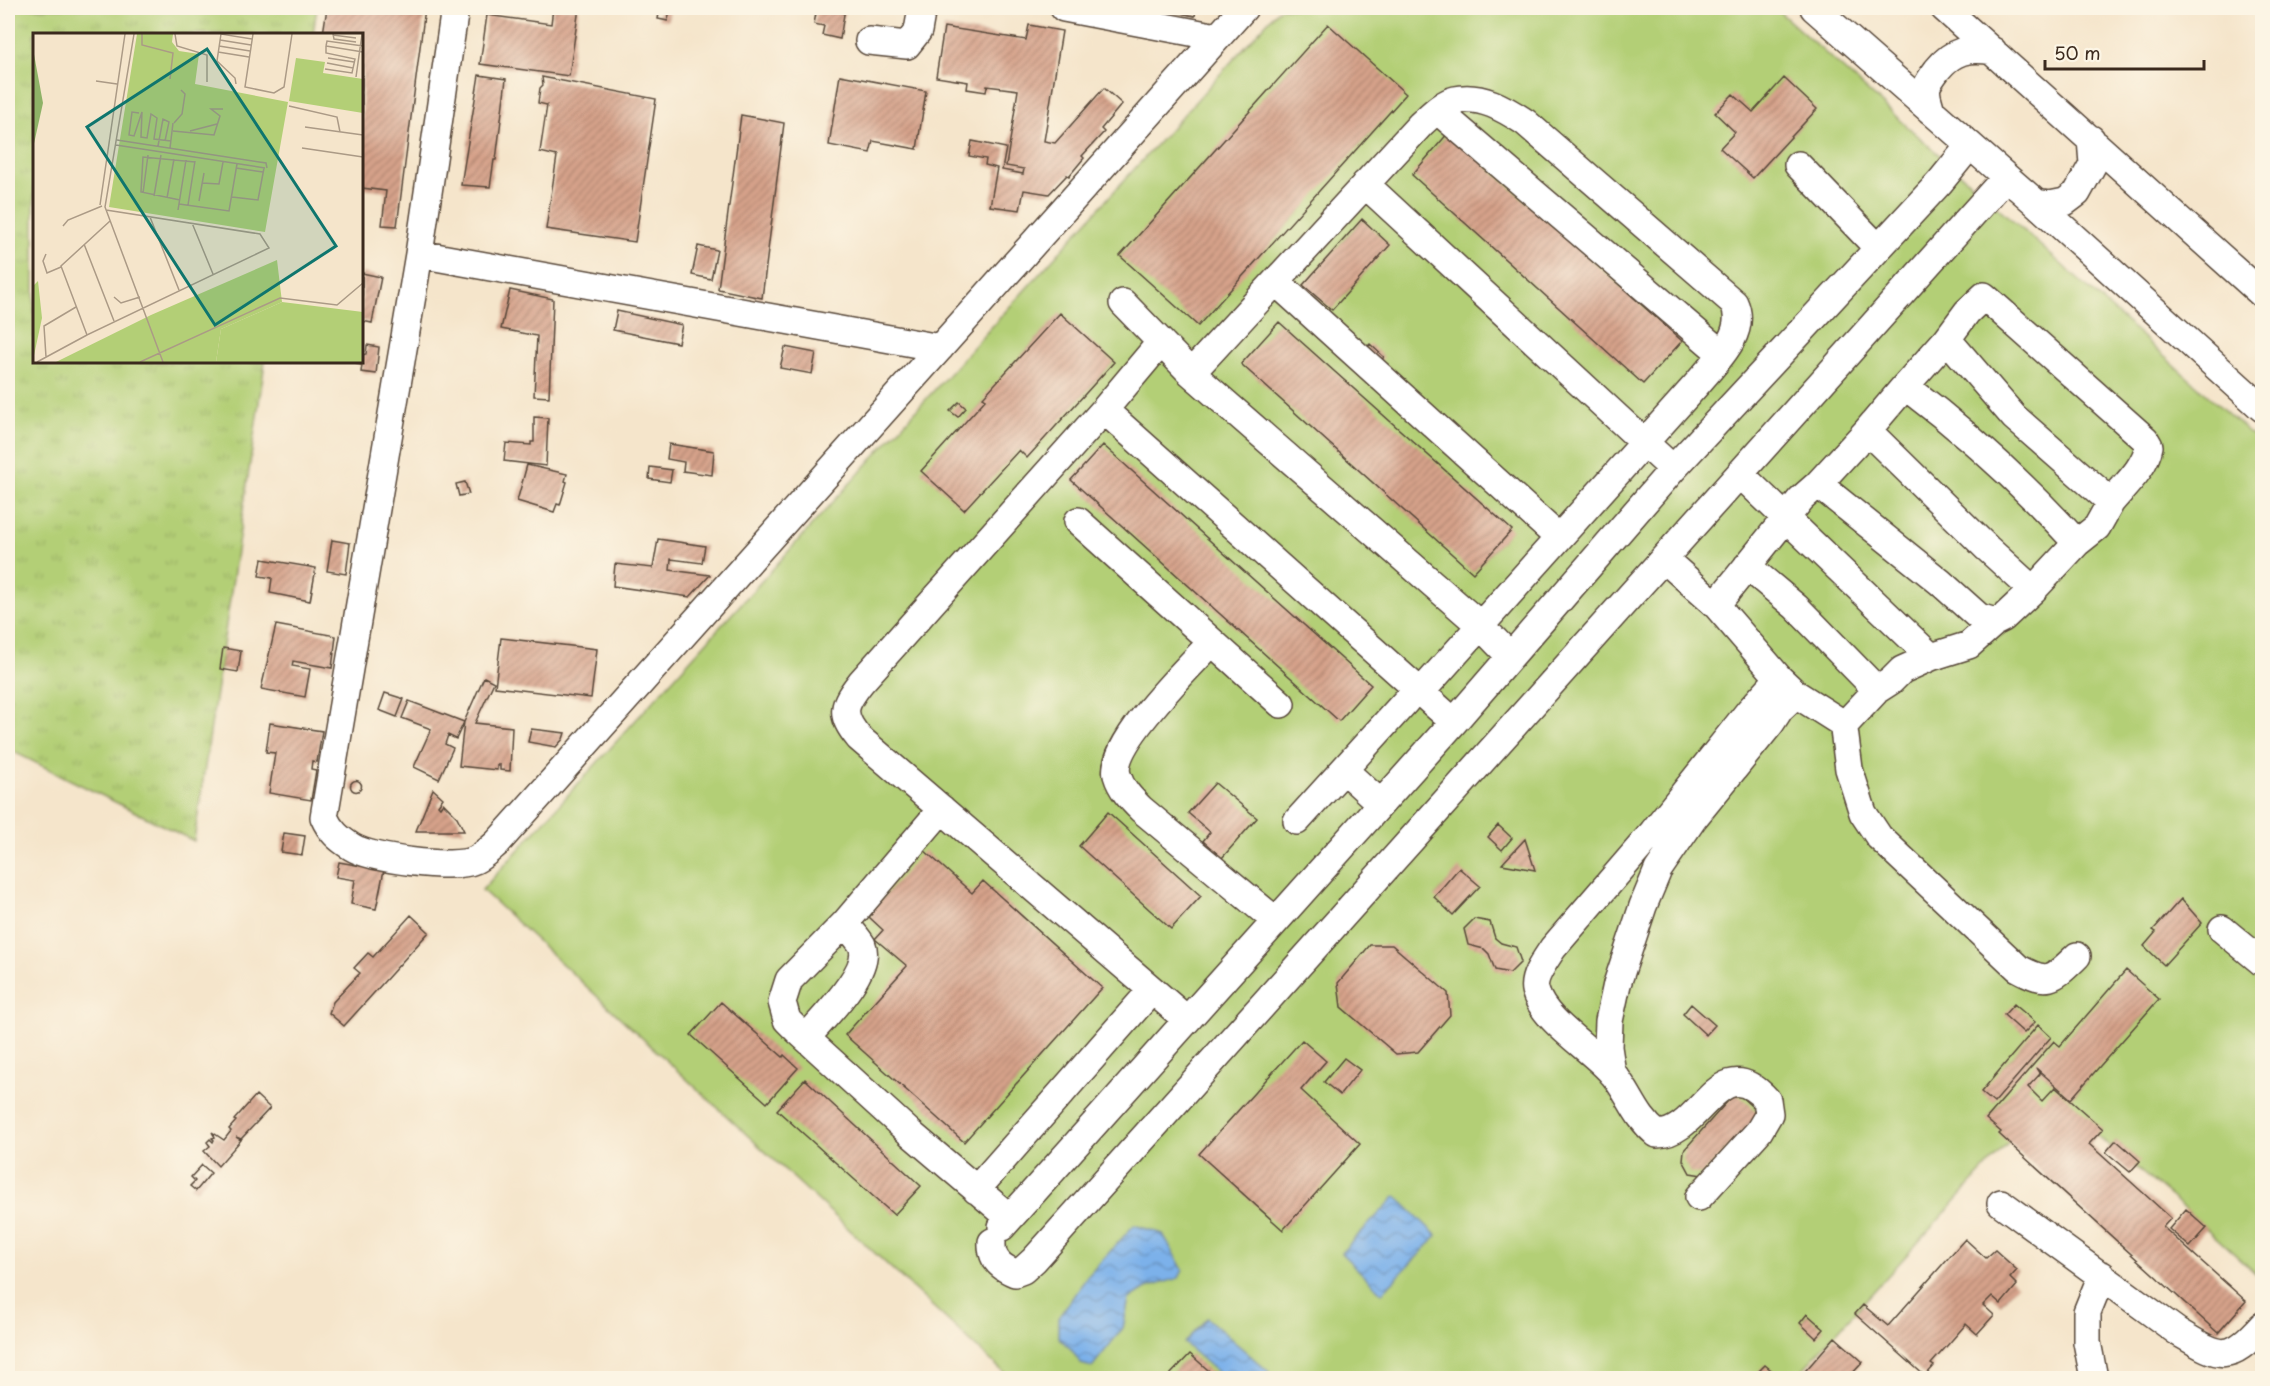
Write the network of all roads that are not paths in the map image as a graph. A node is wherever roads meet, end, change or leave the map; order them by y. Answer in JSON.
{"nodes":[{"id":1,"x":455,"y":8,"type":"edge"},
{"id":2,"x":922,"y":8,"type":"edge"},
{"id":3,"x":1064,"y":8,"type":"edge"},
{"id":4,"x":1244,"y":8,"type":"edge"},
{"id":5,"x":1814,"y":8,"type":"edge"},
{"id":6,"x":1944,"y":8,"type":"edge"},
{"id":7,"x":1217,"y":37,"type":"junction"},
{"id":8,"x":869,"y":41,"type":"dead end"},
{"id":9,"x":1993,"y":51,"type":"junction"},
{"id":10,"x":1437,"y":110,"type":"junction"},
{"id":11,"x":1930,"y":111,"type":"junction"},
{"id":12,"x":2091,"y":139,"type":"junction"},
{"id":13,"x":1970,"y":145,"type":"junction"},
{"id":14,"x":1798,"y":165,"type":"dead end"},
{"id":15,"x":2006,"y":177,"type":"junction"},
{"id":16,"x":1365,"y":184,"type":"junction"},
{"id":17,"x":2036,"y":203,"type":"junction"},
{"id":18,"x":1878,"y":248,"type":"junction"},
{"id":19,"x":419,"y":254,"type":"junction"},
{"id":20,"x":1276,"y":282,"type":"junction"},
{"id":21,"x":2262,"y":294,"type":"edge"},
{"id":22,"x":1123,"y":303,"type":"dead end"},
{"id":23,"x":1947,"y":339,"type":"junction"},
{"id":24,"x":1161,"y":342,"type":"junction"},
{"id":25,"x":940,"y":348,"type":"junction"},
{"id":26,"x":1722,"y":354,"type":"junction"},
{"id":27,"x":1191,"y":373,"type":"junction"},
{"id":28,"x":1905,"y":386,"type":"junction"},
{"id":29,"x":2262,"y":408,"type":"edge"},
{"id":30,"x":1104,"y":410,"type":"junction"},
{"id":31,"x":1866,"y":432,"type":"junction"},
{"id":32,"x":1644,"y":442,"type":"junction"},
{"id":33,"x":1673,"y":469,"type":"junction"},
{"id":34,"x":1740,"y":474,"type":"junction"},
{"id":35,"x":1818,"y":484,"type":"junction"},
{"id":36,"x":2111,"y":502,"type":"junction"},
{"id":37,"x":1786,"y":518,"type":"junction"},
{"id":38,"x":1078,"y":521,"type":"dead end"},
{"id":39,"x":1558,"y":537,"type":"junction"},
{"id":40,"x":2077,"y":543,"type":"junction"},
{"id":41,"x":1664,"y":559,"type":"junction"},
{"id":42,"x":1747,"y":566,"type":"junction"},
{"id":43,"x":2033,"y":590,"type":"junction"},
{"id":44,"x":1716,"y":605,"type":"junction"},
{"id":45,"x":1995,"y":622,"type":"junction"},
{"id":46,"x":1480,"y":625,"type":"junction"},
{"id":47,"x":1212,"y":642,"type":"junction"},
{"id":48,"x":1510,"y":656,"type":"junction"},
{"id":49,"x":1931,"y":657,"type":"junction"},
{"id":50,"x":1788,"y":686,"type":"junction"},
{"id":51,"x":1877,"y":690,"type":"junction"},
{"id":52,"x":1413,"y":697,"type":"junction"},
{"id":53,"x":1281,"y":704,"type":"dead end"},
{"id":54,"x":1454,"y":722,"type":"junction"},
{"id":55,"x":1843,"y":722,"type":"junction"},
{"id":56,"x":1345,"y":771,"type":"junction"},
{"id":57,"x":1380,"y":803,"type":"junction"},
{"id":58,"x":942,"y":809,"type":"junction"},
{"id":59,"x":1297,"y":821,"type":"dead end"},
{"id":60,"x":1664,"y":838,"type":"junction"},
{"id":61,"x":1276,"y":921,"type":"junction"},
{"id":62,"x":845,"y":923,"type":"junction"},
{"id":63,"x":2222,"y":929,"type":"dead end"},
{"id":64,"x":2077,"y":956,"type":"dead end"},
{"id":65,"x":2262,"y":962,"type":"edge"},
{"id":66,"x":1151,"y":991,"type":"junction"},
{"id":67,"x":1186,"y":1019,"type":"junction"},
{"id":68,"x":806,"y":1038,"type":"junction"},
{"id":69,"x":1612,"y":1073,"type":"junction"},
{"id":70,"x":976,"y":1190,"type":"junction"},
{"id":71,"x":1699,"y":1197,"type":"dead end"},
{"id":72,"x":2001,"y":1203,"type":"dead end"},
{"id":73,"x":1001,"y":1229,"type":"junction"},
{"id":74,"x":2102,"y":1275,"type":"junction"},
{"id":75,"x":2262,"y":1326,"type":"edge"},
{"id":76,"x":2094,"y":1378,"type":"edge"}],
"edges":[{"from":1,"to":19,"type":"lane"},
{"from":2,"to":8,"type":"lane"},
{"from":3,"to":7,"type":"lane"},
{"from":4,"to":7,"type":"lane"},
{"from":5,"to":11,"type":"lane"},
{"from":6,"to":9,"type":"lane"},
{"from":7,"to":25,"type":"lane"},
{"from":9,"to":11,"type":"lane"},
{"from":9,"to":12,"type":"lane"},
{"from":10,"to":16,"type":"lane"},
{"from":10,"to":26,"type":"lane"},
{"from":10,"to":26,"type":"lane"},
{"from":11,"to":13,"type":"lane"},
{"from":12,"to":17,"type":"lane"},
{"from":12,"to":21,"type":"lane"},
{"from":13,"to":15,"type":"lane"},
{"from":13,"to":18,"type":"lane"},
{"from":14,"to":18,"type":"lane"},
{"from":15,"to":17,"type":"lane"},
{"from":15,"to":34,"type":"lane"},
{"from":16,"to":20,"type":"lane"},
{"from":16,"to":32,"type":"lane"},
{"from":17,"to":29,"type":"lane"},
{"from":18,"to":33,"type":"lane"},
{"from":19,"to":25,"type":"lane"},
{"from":19,"to":25,"type":"lane"},
{"from":20,"to":27,"type":"lane"},
{"from":20,"to":39,"type":"lane"},
{"from":22,"to":24,"type":"lane"},
{"from":23,"to":28,"type":"lane"},
{"from":23,"to":36,"type":"lane"},
{"from":23,"to":36,"type":"lane"},
{"from":24,"to":27,"type":"lane"},
{"from":24,"to":30,"type":"lane"},
{"from":26,"to":32,"type":"lane"},
{"from":27,"to":46,"type":"lane"},
{"from":28,"to":31,"type":"lane"},
{"from":28,"to":40,"type":"lane"},
{"from":30,"to":52,"type":"lane"},
{"from":30,"to":58,"type":"lane"},
{"from":31,"to":35,"type":"lane"},
{"from":31,"to":43,"type":"lane"},
{"from":32,"to":33,"type":"lane"},
{"from":32,"to":39,"type":"lane"},
{"from":33,"to":48,"type":"lane"},
{"from":34,"to":37,"type":"lane"},
{"from":34,"to":41,"type":"lane"},
{"from":35,"to":37,"type":"lane"},
{"from":35,"to":45,"type":"lane"},
{"from":36,"to":40,"type":"lane"},
{"from":37,"to":42,"type":"lane"},
{"from":37,"to":49,"type":"lane"},
{"from":38,"to":47,"type":"lane"},
{"from":39,"to":46,"type":"lane"},
{"from":40,"to":43,"type":"lane"},
{"from":41,"to":44,"type":"lane"},
{"from":41,"to":73,"type":"lane"},
{"from":42,"to":44,"type":"lane"},
{"from":42,"to":51,"type":"lane"},
{"from":43,"to":45,"type":"lane"},
{"from":44,"to":50,"type":"lane"},
{"from":45,"to":49,"type":"lane"},
{"from":46,"to":48,"type":"lane"},
{"from":46,"to":52,"type":"lane"},
{"from":47,"to":53,"type":"lane"},
{"from":47,"to":61,"type":"lane"},
{"from":48,"to":54,"type":"lane"},
{"from":49,"to":51,"type":"lane"},
{"from":50,"to":55,"type":"lane"},
{"from":50,"to":60,"type":"lane"},
{"from":51,"to":55,"type":"lane"},
{"from":52,"to":54,"type":"lane"},
{"from":52,"to":56,"type":"lane"},
{"from":54,"to":57,"type":"lane"},
{"from":55,"to":64,"type":"lane"},
{"from":56,"to":57,"type":"lane"},
{"from":56,"to":59,"type":"lane"},
{"from":57,"to":61,"type":"lane"},
{"from":58,"to":62,"type":"lane"},
{"from":58,"to":66,"type":"lane"},
{"from":60,"to":69,"type":"lane"},
{"from":60,"to":69,"type":"lane"},
{"from":61,"to":67,"type":"lane"},
{"from":62,"to":68,"type":"lane"},
{"from":62,"to":68,"type":"lane"},
{"from":63,"to":65,"type":"lane"},
{"from":66,"to":67,"type":"lane"},
{"from":66,"to":70,"type":"lane"},
{"from":67,"to":73,"type":"lane"},
{"from":68,"to":70,"type":"lane"},
{"from":69,"to":71,"type":"lane"},
{"from":70,"to":73,"type":"lane"},
{"from":72,"to":74,"type":"lane"},
{"from":74,"to":75,"type":"lane"},
{"from":74,"to":76,"type":"lane"}]}
